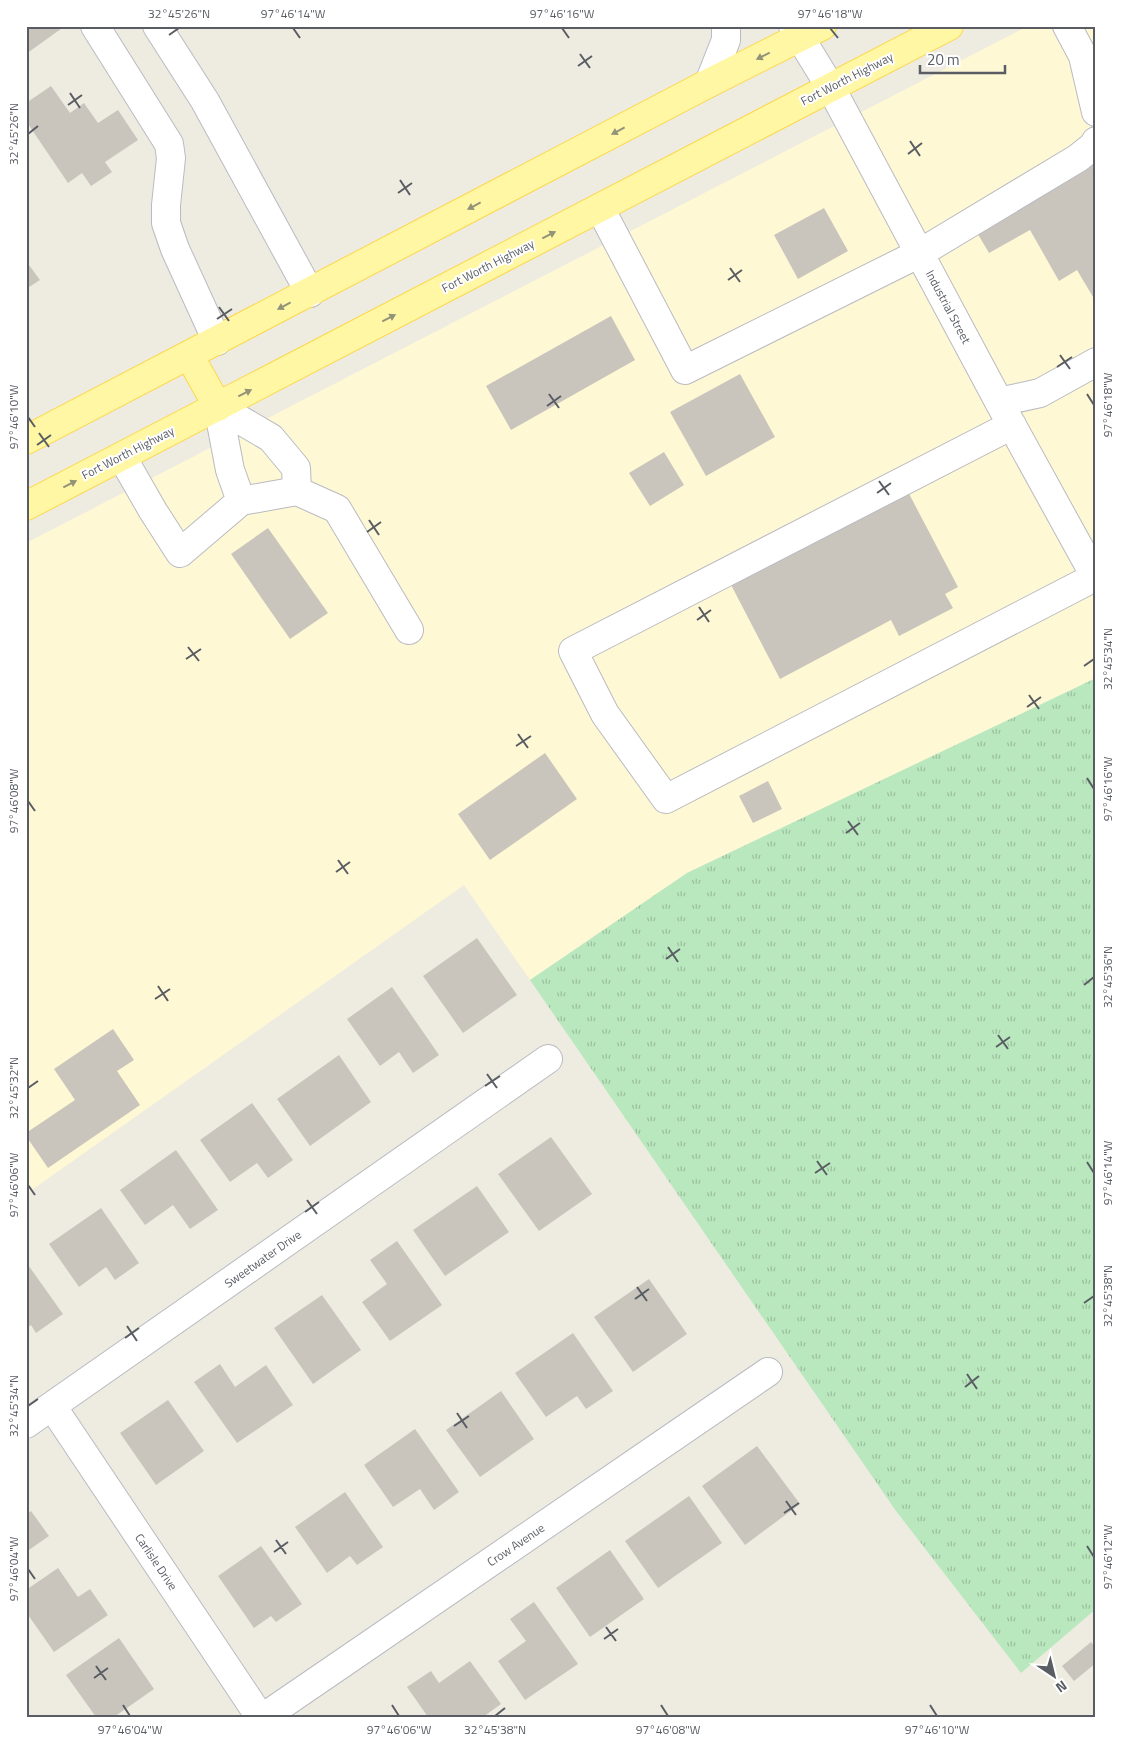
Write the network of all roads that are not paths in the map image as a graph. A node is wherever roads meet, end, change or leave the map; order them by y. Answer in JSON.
{"nodes":[{"id":1,"x":95,"y":26,"type":"edge"},
{"id":2,"x":157,"y":26,"type":"edge"},
{"id":3,"x":726,"y":26,"type":"edge"},
{"id":4,"x":949,"y":26,"type":"edge"},
{"id":5,"x":1067,"y":26,"type":"edge"},
{"id":6,"x":805,"y":30,"type":"edge"},
{"id":7,"x":709,"y":83,"type":"junction"},
{"id":8,"x":831,"y":88,"type":"junction"},
{"id":9,"x":1096,"y":112,"type":"edge"},
{"id":10,"x":1096,"y":141,"type":"edge"},
{"id":11,"x":600,"y":208,"type":"junction"},
{"id":12,"x":920,"y":254,"type":"junction"},
{"id":13,"x":310,"y":292,"type":"junction"},
{"id":14,"x":217,"y":341,"type":"junction"},
{"id":15,"x":189,"y":355,"type":"junction"},
{"id":16,"x":1096,"y":362,"type":"edge"},
{"id":17,"x":999,"y":402,"type":"junction"},
{"id":18,"x":218,"y":407,"type":"junction"},
{"id":19,"x":1012,"y":425,"type":"junction"},
{"id":20,"x":26,"y":440,"type":"edge"},
{"id":21,"x":122,"y":456,"type":"junction"},
{"id":22,"x":297,"y":492,"type":"junction"},
{"id":23,"x":241,"y":501,"type":"junction"},
{"id":24,"x":26,"y":506,"type":"edge"},
{"id":25,"x":1095,"y":577,"type":"edge"},
{"id":26,"x":409,"y":630,"type":"dead end"},
{"id":27,"x":548,"y":1059,"type":"dead end"},
{"id":28,"x":768,"y":1372,"type":"dead end"},
{"id":29,"x":52,"y":1406,"type":"junction"},
{"id":30,"x":26,"y":1424,"type":"edge"},
{"id":31,"x":262,"y":1717,"type":"edge"}],
"edges":[{"from":1,"to":14,"type":"street"},
{"from":2,"to":13,"type":"street"},
{"from":3,"to":7,"type":"street"},
{"from":4,"to":8,"type":"main road","name":"Fort Worth Highway"},
{"from":5,"to":9,"type":"street"},
{"from":6,"to":7,"type":"main road","one_way":true},
{"from":6,"to":8,"type":"street","name":"Industrial Street"},
{"from":7,"to":13,"type":"main road","one_way":true},
{"from":8,"to":11,"type":"main road","name":"Fort Worth Highway"},
{"from":8,"to":12,"type":"street","name":"Industrial Street"},
{"from":10,"to":12,"type":"street"},
{"from":11,"to":12,"type":"street"},
{"from":18,"to":11,"type":"main road","name":"Fort Worth Highway","one_way":true},
{"from":12,"to":17,"type":"street","name":"Industrial Street"},
{"from":13,"to":14,"type":"main road","one_way":true},
{"from":14,"to":15,"type":"main road"},
{"from":15,"to":18,"type":"main road"},
{"from":15,"to":20,"type":"main road"},
{"from":16,"to":17,"type":"street"},
{"from":17,"to":19,"type":"street","name":"Industrial Street"},
{"from":18,"to":21,"type":"main road","name":"Fort Worth Highway"},
{"from":18,"to":22,"type":"street"},
{"from":18,"to":23,"type":"street"},
{"from":19,"to":25,"type":"street","name":"Industrial Street"},
{"from":19,"to":25,"type":"street"},
{"from":21,"to":23,"type":"street"},
{"from":24,"to":21,"type":"main road","name":"Fort Worth Highway","one_way":true},
{"from":22,"to":23,"type":"street"},
{"from":22,"to":26,"type":"street"},
{"from":27,"to":29,"type":"street","name":"Sweetwater Drive"},
{"from":28,"to":31,"type":"street","name":"Crow Avenue"},
{"from":29,"to":30,"type":"street","name":"Sweetwater Drive"},
{"from":29,"to":31,"type":"street","name":"Carlisle Drive"}]}
